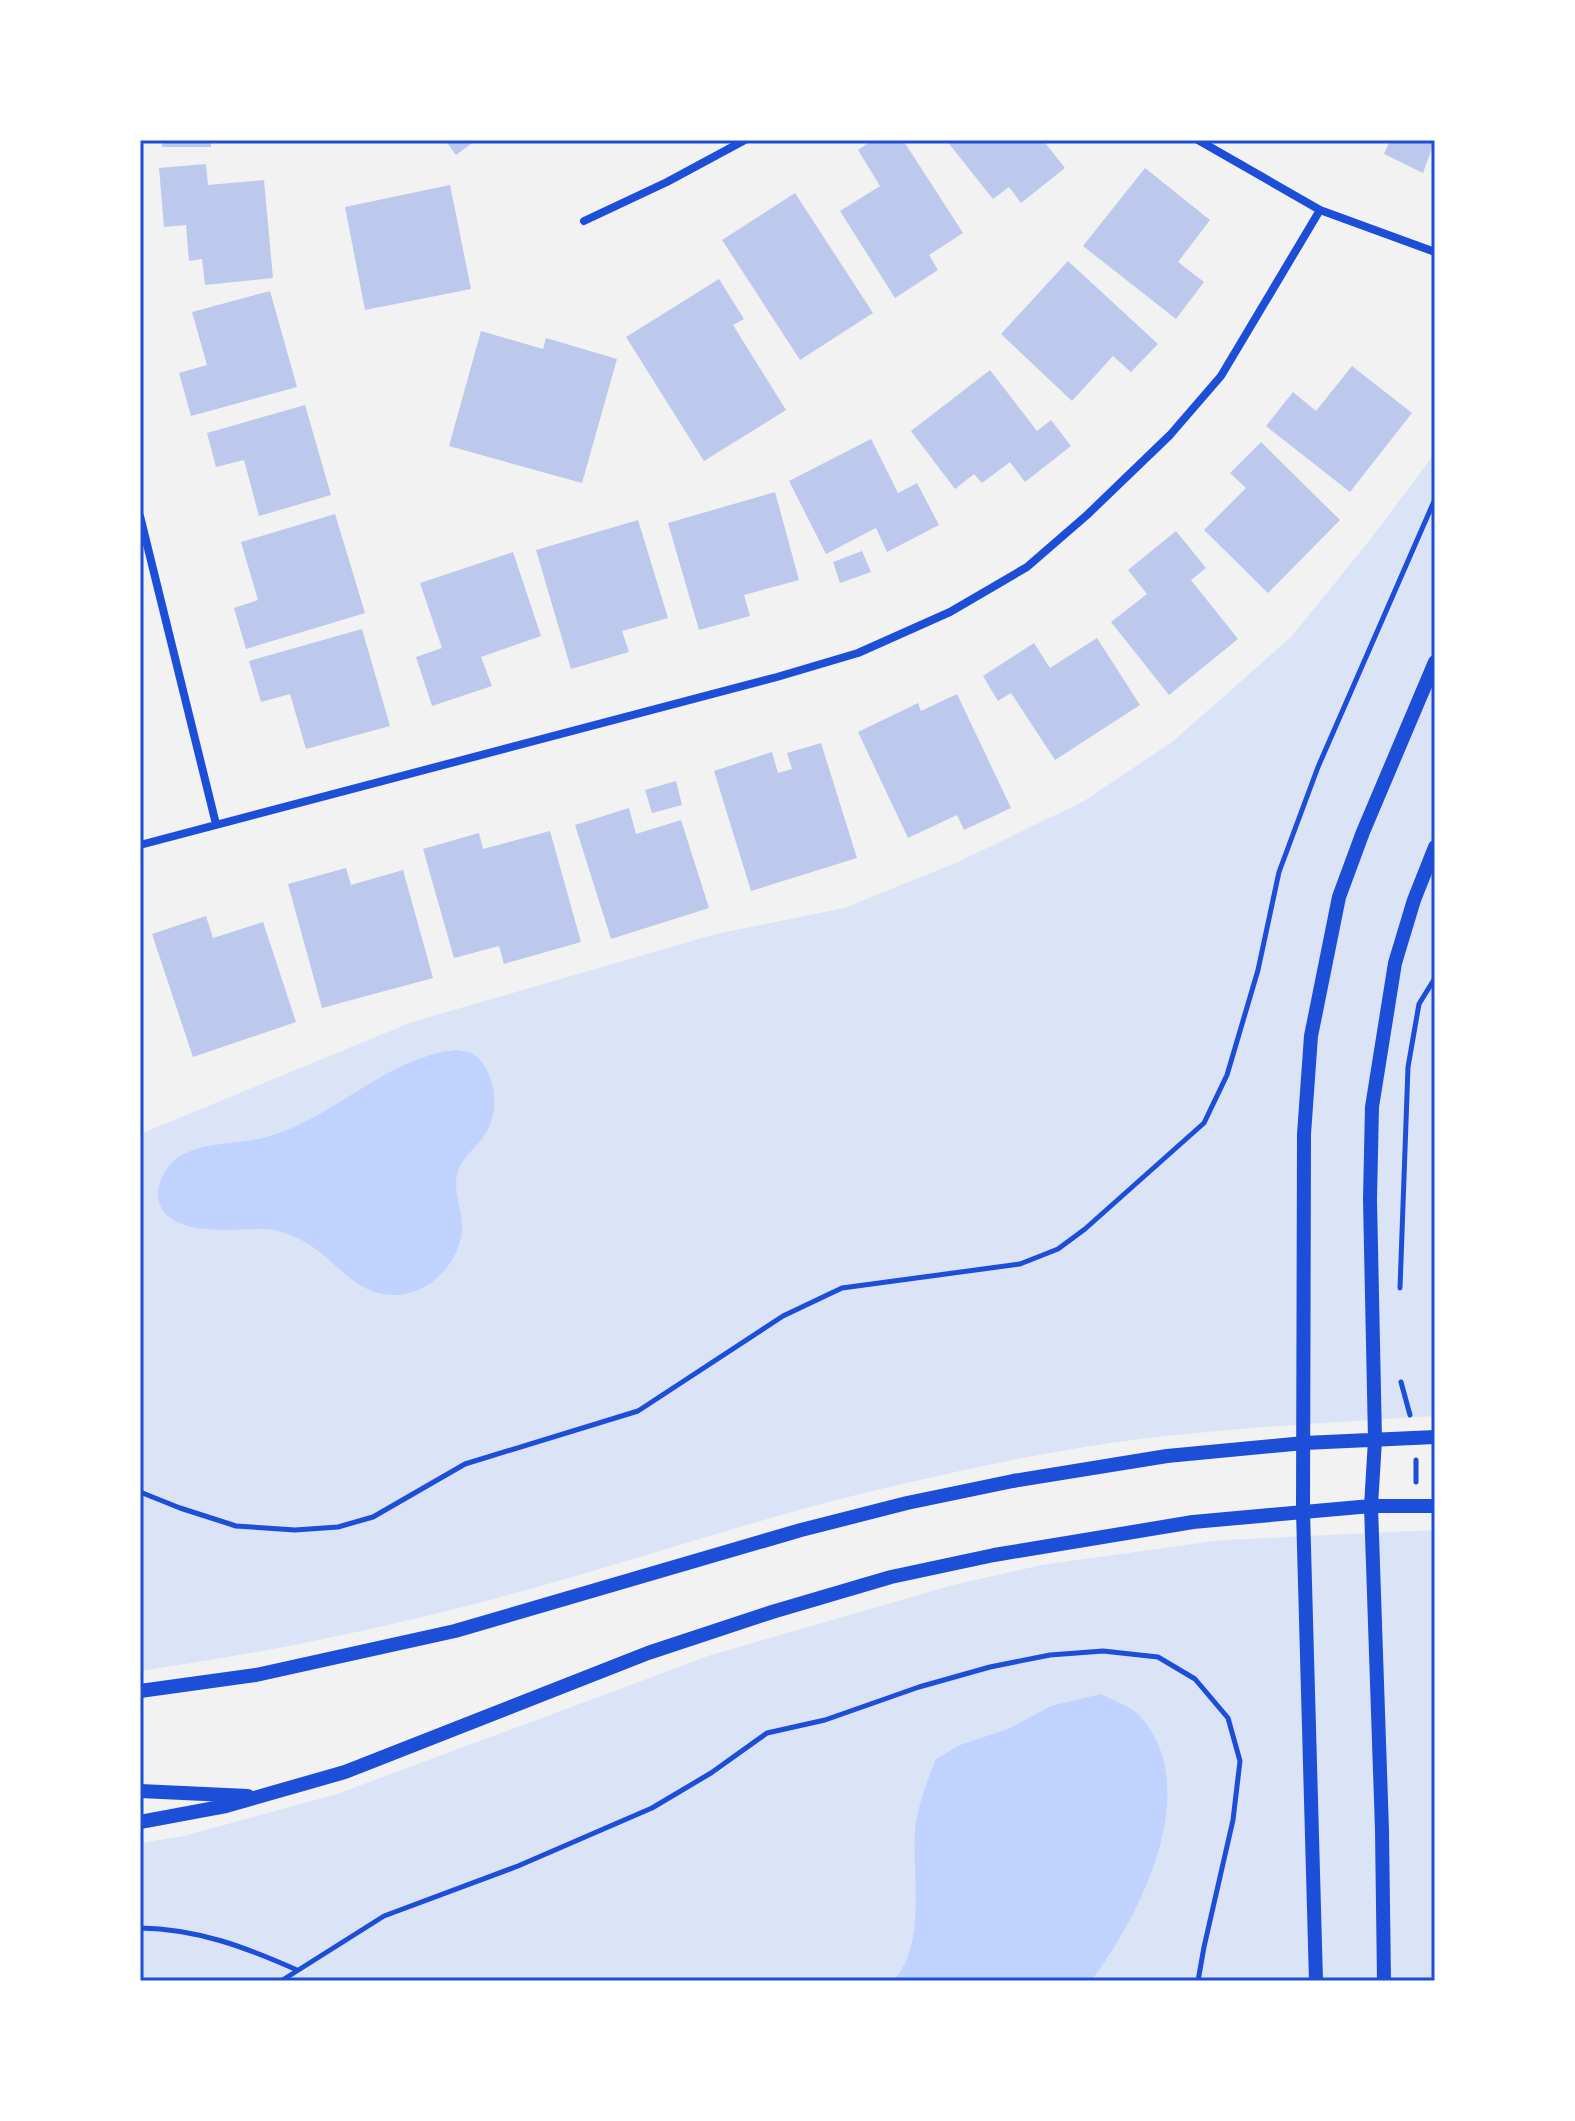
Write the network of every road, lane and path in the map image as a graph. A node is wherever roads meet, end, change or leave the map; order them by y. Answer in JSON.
{"nodes":[{"id":1,"x":745,"y":140,"type":"edge"},
{"id":2,"x":1198,"y":140,"type":"edge"},
{"id":3,"x":1320,"y":210,"type":"junction"},
{"id":4,"x":584,"y":221,"type":"dead end"},
{"id":5,"x":1435,"y":252,"type":"edge"},
{"id":6,"x":1435,"y":499,"type":"edge"},
{"id":7,"x":140,"y":516,"type":"edge"},
{"id":8,"x":1435,"y":662,"type":"edge"},
{"id":9,"x":216,"y":824,"type":"junction"},
{"id":10,"x":140,"y":845,"type":"edge"},
{"id":11,"x":1435,"y":847,"type":"edge"},
{"id":12,"x":1435,"y":978,"type":"edge"},
{"id":13,"x":1399,"y":1298,"type":"dead end"},
{"id":14,"x":1399,"y":1377,"type":"dead end"},
{"id":15,"x":1416,"y":1437,"type":"junction"},
{"id":16,"x":1435,"y":1437,"type":"edge"},
{"id":17,"x":1375,"y":1440,"type":"junction"},
{"id":18,"x":1304,"y":1443,"type":"junction"},
{"id":19,"x":140,"y":1492,"type":"edge"},
{"id":20,"x":1371,"y":1506,"type":"junction"},
{"id":21,"x":1435,"y":1506,"type":"edge"},
{"id":22,"x":1416,"y":1507,"type":"junction"},
{"id":23,"x":1303,"y":1511,"type":"junction"},
{"id":24,"x":140,"y":1691,"type":"edge"},
{"id":25,"x":140,"y":1791,"type":"edge"},
{"id":26,"x":261,"y":1796,"type":"junction"},
{"id":27,"x":140,"y":1822,"type":"edge"},
{"id":28,"x":140,"y":1928,"type":"edge"},
{"id":29,"x":298,"y":1970,"type":"junction"},
{"id":30,"x":281,"y":1981,"type":"edge"},
{"id":31,"x":1198,"y":1981,"type":"edge"},
{"id":32,"x":1316,"y":1981,"type":"edge"},
{"id":33,"x":1384,"y":1981,"type":"edge"}],
"edges":[{"from":1,"to":4,"type":"street"},
{"from":2,"to":3,"type":"street"},
{"from":3,"to":5,"type":"street"},
{"from":3,"to":9,"type":"street"},
{"from":6,"to":19,"type":"path"},
{"from":7,"to":9,"type":"street"},
{"from":8,"to":18,"type":"street"},
{"from":9,"to":10,"type":"street"},
{"from":11,"to":17,"type":"street"},
{"from":12,"to":13,"type":"path"},
{"from":14,"to":15,"type":"path"},
{"from":15,"to":16,"type":"street"},
{"from":15,"to":17,"type":"street"},
{"from":15,"to":22,"type":"path"},
{"from":17,"to":18,"type":"street"},
{"from":17,"to":20,"type":"street"},
{"from":18,"to":23,"type":"street"},
{"from":18,"to":24,"type":"street"},
{"from":20,"to":22,"type":"street"},
{"from":20,"to":23,"type":"street"},
{"from":20,"to":33,"type":"street"},
{"from":21,"to":22,"type":"street"},
{"from":23,"to":26,"type":"street"},
{"from":23,"to":32,"type":"street"},
{"from":25,"to":26,"type":"street"},
{"from":26,"to":27,"type":"street"},
{"from":28,"to":29,"type":"path"},
{"from":29,"to":30,"type":"path"},
{"from":29,"to":31,"type":"path"}]}
